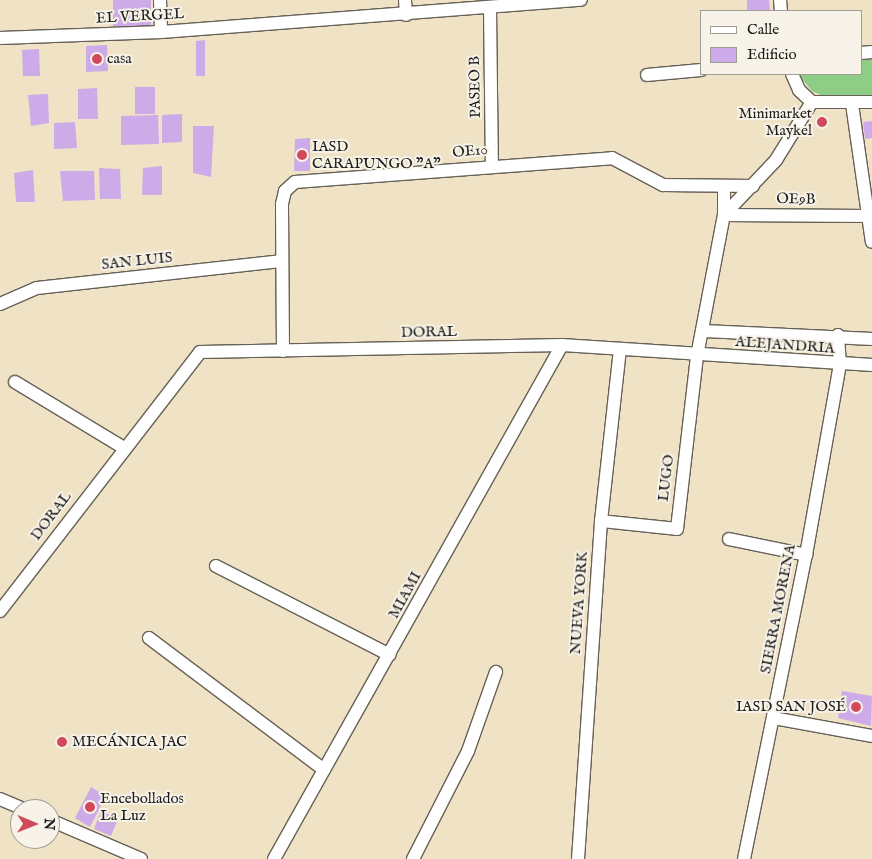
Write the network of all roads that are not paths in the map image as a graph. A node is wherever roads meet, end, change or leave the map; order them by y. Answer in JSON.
{"nodes":[{"id":1,"x":160,"y":0,"type":"edge"},
{"id":2,"x":405,"y":0,"type":"edge"},
{"id":3,"x":581,"y":0,"type":"edge"},
{"id":4,"x":490,"y":9,"type":"junction"},
{"id":5,"x":406,"y":15,"type":"junction"},
{"id":6,"x":161,"y":32,"type":"junction"},
{"id":7,"x":0,"y":38,"type":"edge"},
{"id":8,"x":700,"y":70,"type":"edge"},
{"id":9,"x":647,"y":75,"type":"dead end"},
{"id":10,"x":792,"y":75,"type":"edge"},
{"id":11,"x":812,"y":102,"type":"junction"},
{"id":12,"x":872,"y":102,"type":"edge"},
{"id":13,"x":852,"y":104,"type":"junction"},
{"id":14,"x":492,"y":165,"type":"junction"},
{"id":15,"x":724,"y":186,"type":"junction"},
{"id":16,"x":753,"y":186,"type":"junction"},
{"id":17,"x":724,"y":215,"type":"junction"},
{"id":18,"x":867,"y":216,"type":"junction"},
{"id":19,"x":872,"y":242,"type":"edge"},
{"id":20,"x":281,"y":261,"type":"junction"},
{"id":21,"x":0,"y":304,"type":"edge"},
{"id":22,"x":705,"y":331,"type":"junction"},
{"id":23,"x":838,"y":335,"type":"junction"},
{"id":24,"x":872,"y":339,"type":"edge"},
{"id":25,"x":562,"y":345,"type":"junction"},
{"id":26,"x":620,"y":349,"type":"junction"},
{"id":27,"x":283,"y":351,"type":"junction"},
{"id":28,"x":697,"y":356,"type":"junction"},
{"id":29,"x":840,"y":365,"type":"junction"},
{"id":30,"x":872,"y":365,"type":"edge"},
{"id":31,"x":15,"y":382,"type":"dead end"},
{"id":32,"x":124,"y":448,"type":"junction"},
{"id":33,"x":601,"y":521,"type":"junction"},
{"id":34,"x":729,"y":539,"type":"dead end"},
{"id":35,"x":806,"y":555,"type":"junction"},
{"id":36,"x":216,"y":566,"type":"dead end"},
{"id":37,"x":0,"y":611,"type":"edge"},
{"id":38,"x":149,"y":638,"type":"dead end"},
{"id":39,"x":390,"y":655,"type":"junction"},
{"id":40,"x":496,"y":672,"type":"dead end"},
{"id":41,"x":773,"y":718,"type":"junction"},
{"id":42,"x":872,"y":736,"type":"edge"},
{"id":43,"x":324,"y":770,"type":"junction"},
{"id":44,"x":60,"y":824,"type":"edge"},
{"id":45,"x":141,"y":859,"type":"edge"},
{"id":46,"x":274,"y":859,"type":"edge"},
{"id":47,"x":413,"y":859,"type":"edge"},
{"id":48,"x":578,"y":859,"type":"edge"},
{"id":49,"x":744,"y":859,"type":"edge"}],
"edges":[{"from":1,"to":6,"type":"street"},
{"from":2,"to":5,"type":"street"},
{"from":3,"to":4,"type":"street","name":"EL VERGEL"},
{"from":4,"to":5,"type":"street","name":"EL VERGEL"},
{"from":4,"to":14,"type":"street","name":"PASEO B"},
{"from":5,"to":6,"type":"street","name":"EL VERGEL"},
{"from":6,"to":7,"type":"street","name":"EL VERGEL"},
{"from":8,"to":9,"type":"street"},
{"from":10,"to":11,"type":"street"},
{"from":11,"to":13,"type":"street"},
{"from":11,"to":16,"type":"street"},
{"from":12,"to":13,"type":"street"},
{"from":13,"to":18,"type":"street"},
{"from":14,"to":15,"type":"street","name":"OE10"},
{"from":14,"to":20,"type":"street","name":"OE10"},
{"from":15,"to":16,"type":"street","name":"OE10"},
{"from":15,"to":17,"type":"street"},
{"from":16,"to":17,"type":"street"},
{"from":17,"to":18,"type":"street","name":"OE9B"},
{"from":17,"to":22,"type":"street"},
{"from":18,"to":19,"type":"street"},
{"from":20,"to":21,"type":"street","name":"SAN LUIS"},
{"from":20,"to":27,"type":"street","name":"OE10"},
{"from":22,"to":23,"type":"street"},
{"from":22,"to":28,"type":"street"},
{"from":23,"to":24,"type":"street"},
{"from":23,"to":29,"type":"street","name":"SIERRA MORENA"},
{"from":25,"to":26,"type":"street","name":"DORAL"},
{"from":25,"to":27,"type":"street","name":"DORAL"},
{"from":25,"to":39,"type":"street","name":"MIAMI"},
{"from":26,"to":28,"type":"street","name":"DORAL"},
{"from":26,"to":33,"type":"street","name":"NUEVA YORK"},
{"from":27,"to":32,"type":"street","name":"DORAL"},
{"from":28,"to":29,"type":"street","name":"ALEJANDRIA"},
{"from":28,"to":33,"type":"street","name":"LUGO"},
{"from":29,"to":30,"type":"street","name":"ALEJANDRIA"},
{"from":29,"to":35,"type":"street","name":"SIERRA MORENA"},
{"from":31,"to":32,"type":"street"},
{"from":32,"to":37,"type":"street","name":"DORAL"},
{"from":33,"to":48,"type":"street","name":"NUEVA YORK"},
{"from":34,"to":35,"type":"street"},
{"from":35,"to":41,"type":"street","name":"SIERRA MORENA"},
{"from":36,"to":39,"type":"street"},
{"from":38,"to":43,"type":"street"},
{"from":39,"to":43,"type":"street","name":"MIAMI"},
{"from":40,"to":47,"type":"street"},
{"from":41,"to":42,"type":"street"},
{"from":41,"to":49,"type":"street","name":"SIERRA MORENA"},
{"from":43,"to":46,"type":"street","name":"MIAMI"},
{"from":44,"to":45,"type":"street"}]}
